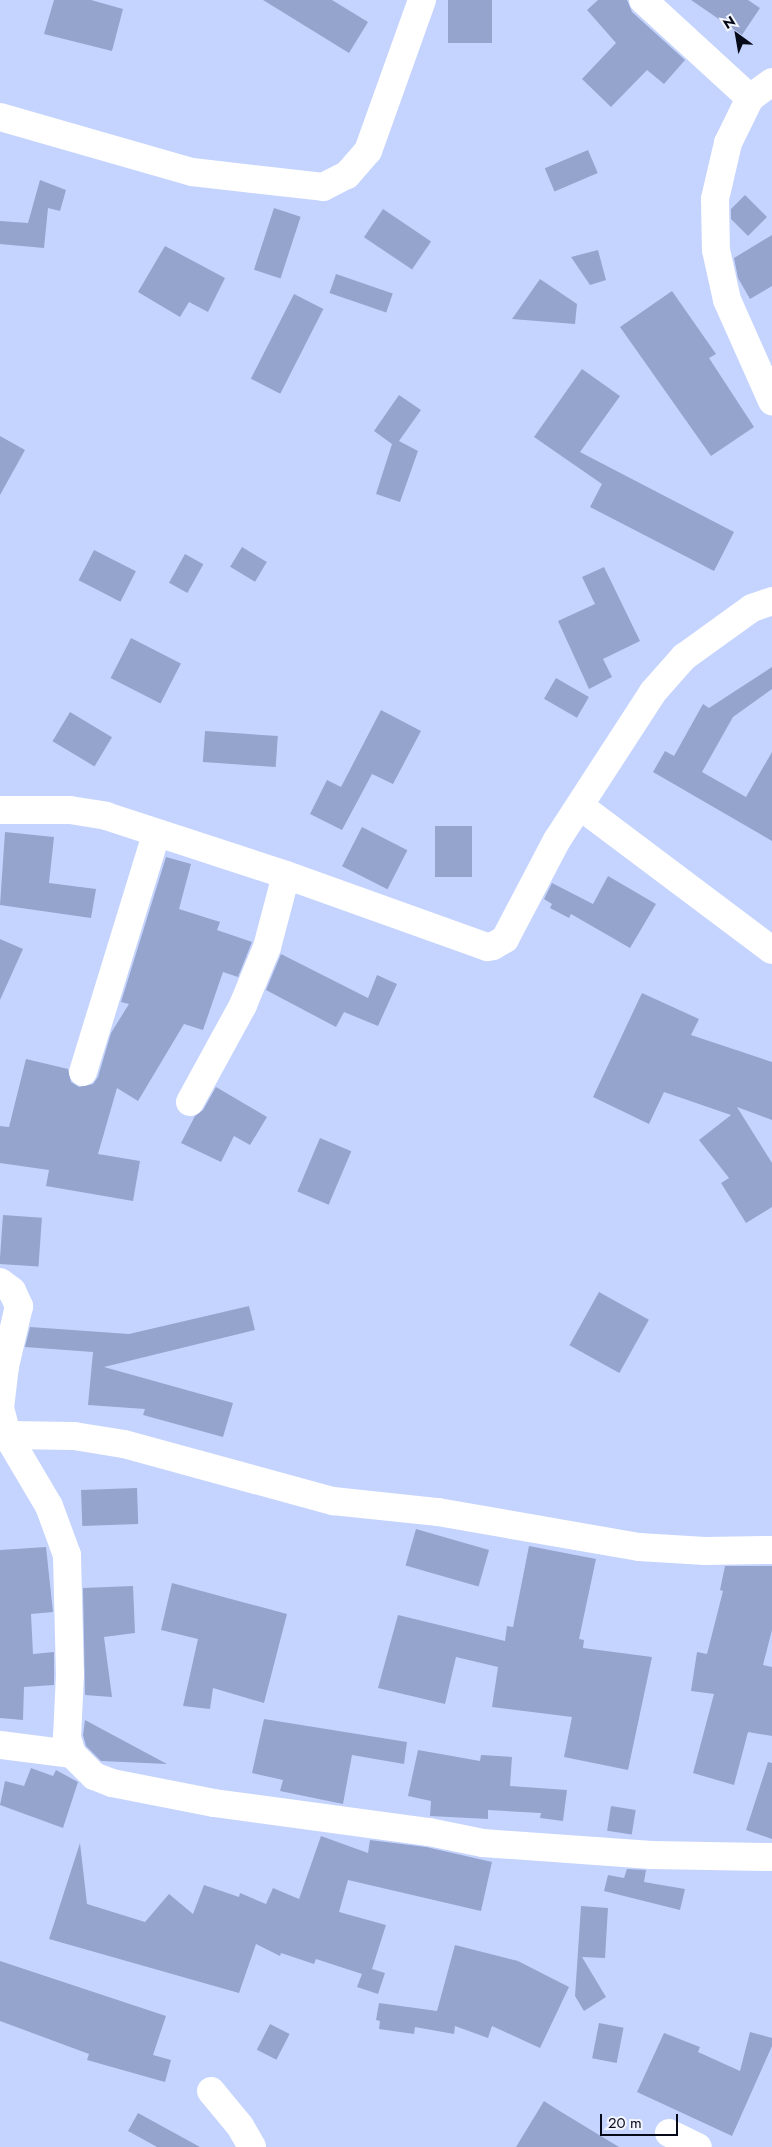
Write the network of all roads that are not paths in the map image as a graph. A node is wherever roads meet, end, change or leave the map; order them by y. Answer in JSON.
{"nodes":[{"id":1,"x":422,"y":0,"type":"edge"},
{"id":2,"x":643,"y":0,"type":"edge"},
{"id":3,"x":772,"y":82,"type":"edge"},
{"id":4,"x":750,"y":98,"type":"junction"},
{"id":5,"x":0,"y":117,"type":"edge"},
{"id":6,"x":772,"y":401,"type":"edge"},
{"id":7,"x":772,"y":602,"type":"edge"},
{"id":8,"x":580,"y":806,"type":"junction"},
{"id":9,"x":0,"y":810,"type":"edge"},
{"id":10,"x":156,"y":835,"type":"junction"},
{"id":11,"x":286,"y":875,"type":"junction"},
{"id":12,"x":772,"y":950,"type":"edge"},
{"id":13,"x":82,"y":1072,"type":"dead end"},
{"id":14,"x":190,"y":1102,"type":"dead end"},
{"id":15,"x":0,"y":1282,"type":"edge"},
{"id":16,"x":7,"y":1435,"type":"junction"},
{"id":17,"x":772,"y":1550,"type":"edge"},
{"id":18,"x":0,"y":1745,"type":"edge"},
{"id":19,"x":72,"y":1754,"type":"junction"},
{"id":20,"x":772,"y":1856,"type":"edge"},
{"id":21,"x":211,"y":2091,"type":"dead end"},
{"id":22,"x":669,"y":2133,"type":"dead end"},
{"id":23,"x":252,"y":2147,"type":"edge"},
{"id":24,"x":698,"y":2147,"type":"edge"}],
"edges":[{"from":1,"to":5,"type":"street"},
{"from":2,"to":4,"type":"street"},
{"from":3,"to":4,"type":"street"},
{"from":4,"to":6,"type":"street"},
{"from":7,"to":8,"type":"street"},
{"from":8,"to":11,"type":"street"},
{"from":8,"to":12,"type":"street"},
{"from":9,"to":10,"type":"street"},
{"from":10,"to":11,"type":"street"},
{"from":10,"to":13,"type":"street"},
{"from":11,"to":14,"type":"street"},
{"from":15,"to":16,"type":"street"},
{"from":16,"to":17,"type":"street"},
{"from":16,"to":19,"type":"street"},
{"from":18,"to":19,"type":"street"},
{"from":19,"to":20,"type":"street"},
{"from":21,"to":23,"type":"street"},
{"from":22,"to":24,"type":"street"}]}
